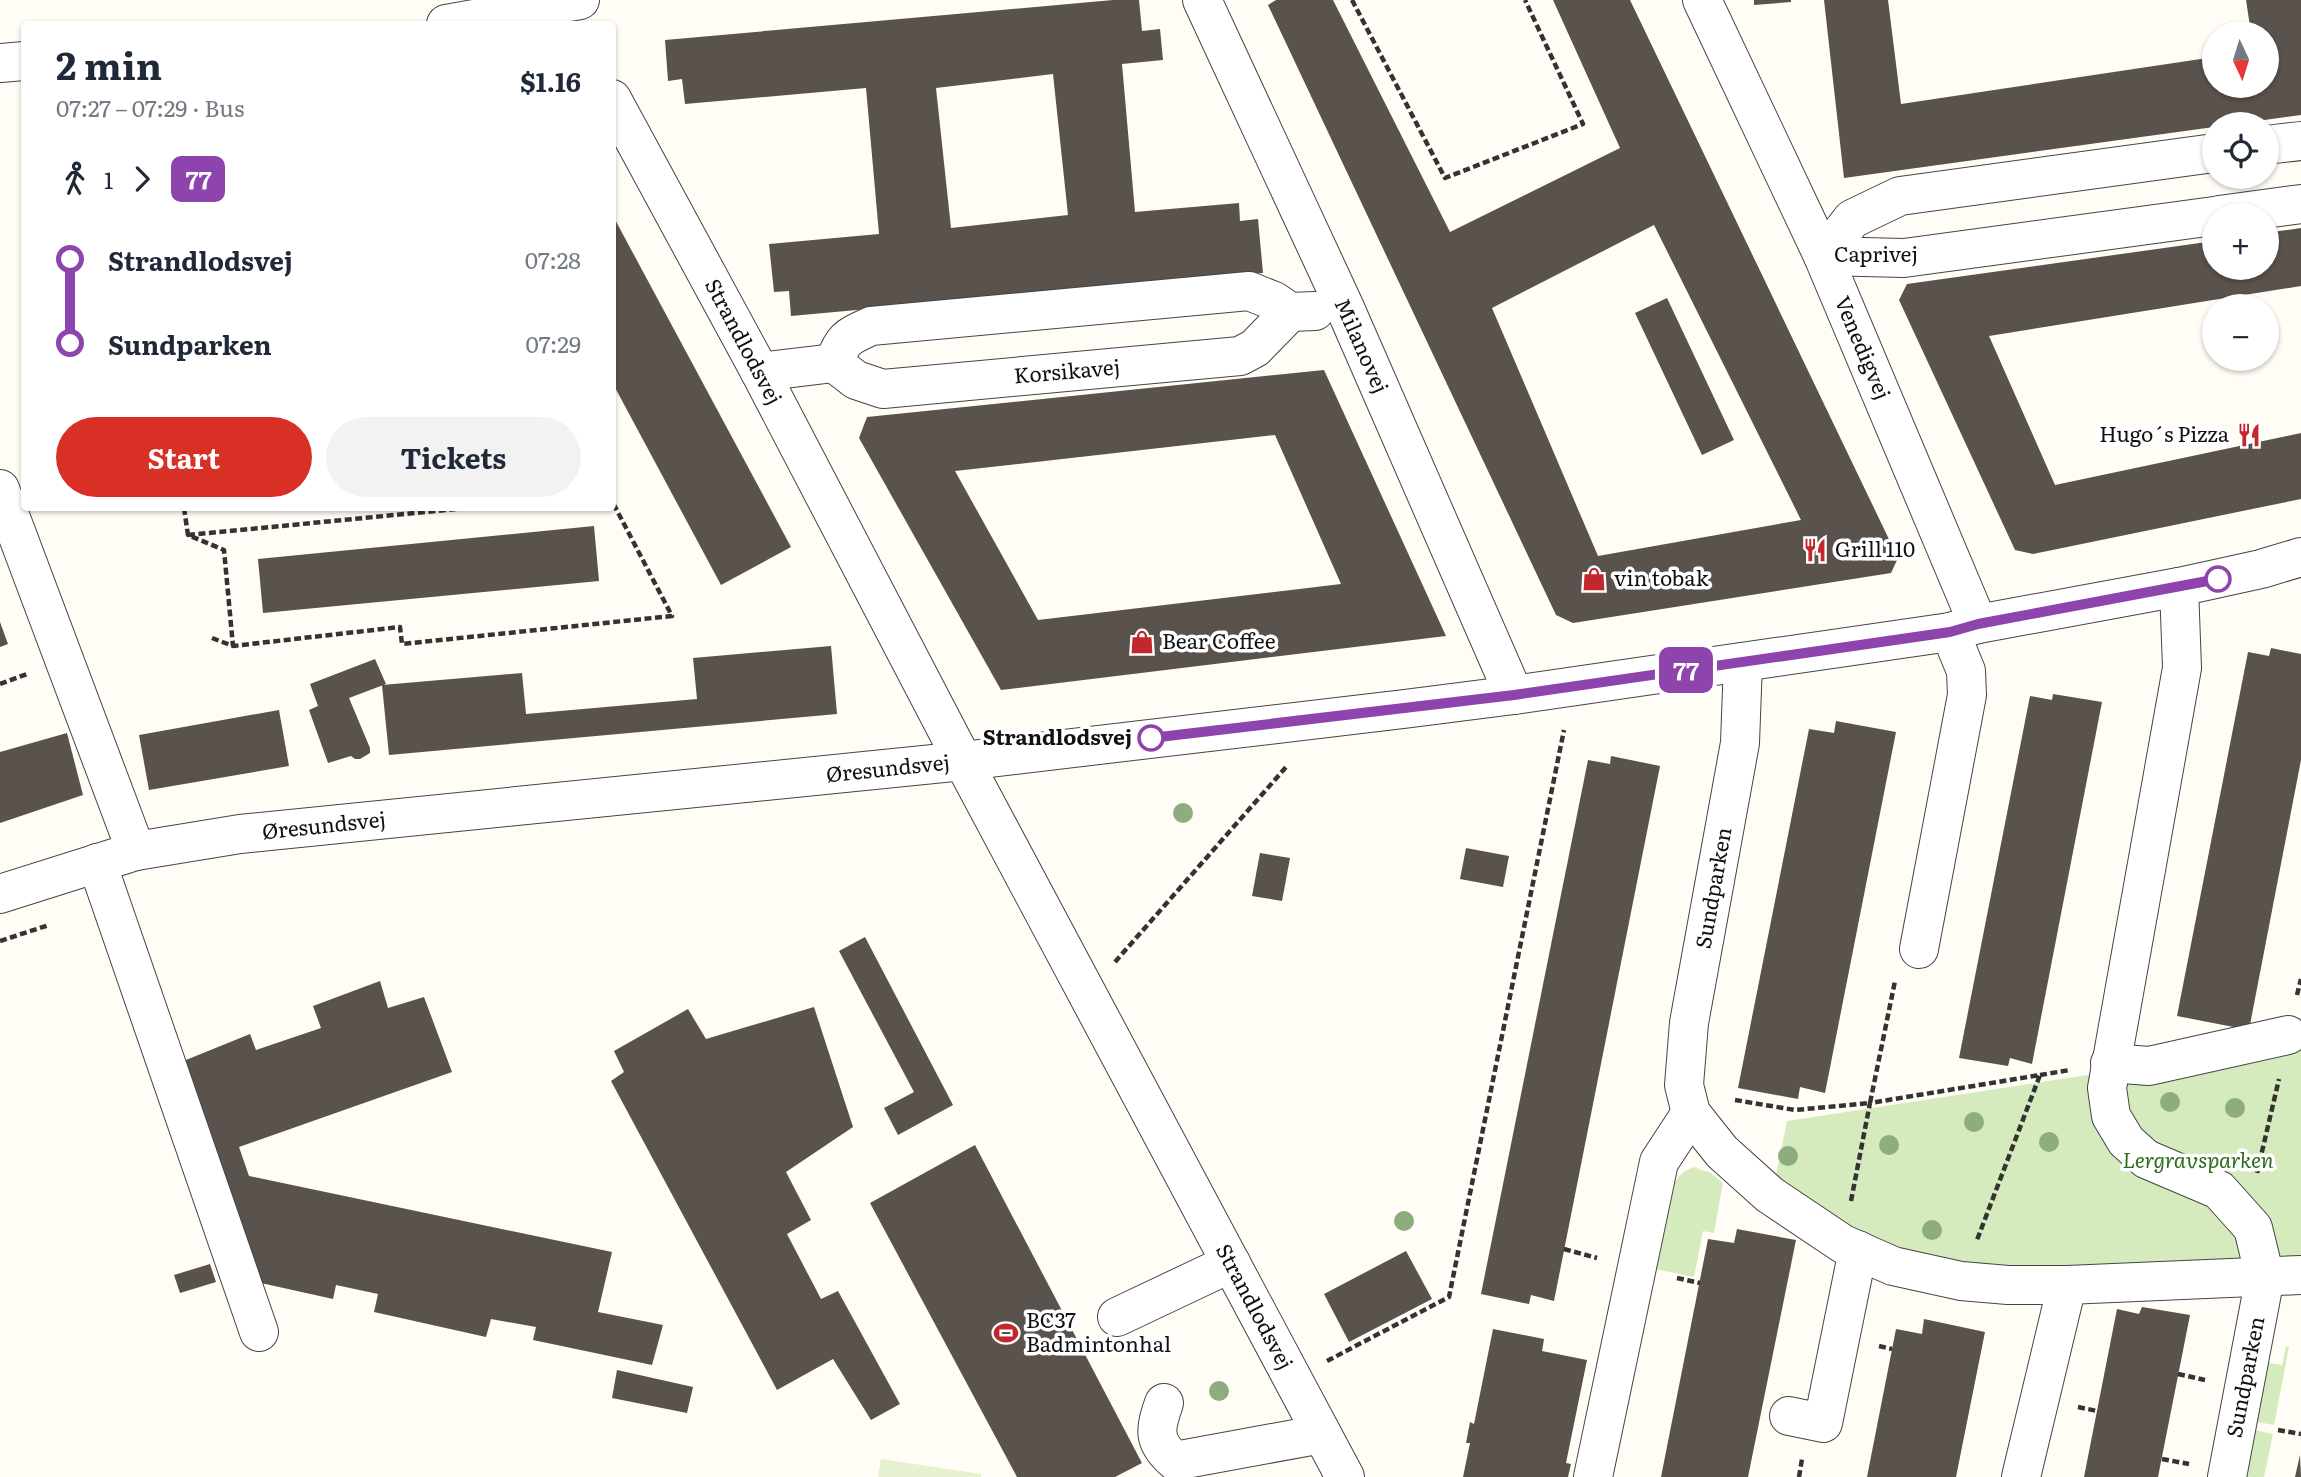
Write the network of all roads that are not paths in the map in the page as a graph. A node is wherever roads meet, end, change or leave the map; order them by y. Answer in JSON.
{"nodes":[{"id":1,"x":1202,"y":0,"type":"edge"},
{"id":2,"x":1702,"y":0,"type":"edge"},
{"id":3,"x":568,"y":7,"type":"edge"},
{"id":4,"x":468,"y":21,"type":"edge"},
{"id":5,"x":21,"y":61,"type":"edge"},
{"id":6,"x":0,"y":63,"type":"edge"},
{"id":7,"x":616,"y":106,"type":"edge"},
{"id":8,"x":2301,"y":141,"type":"edge"},
{"id":9,"x":2279,"y":144,"type":"edge"},
{"id":10,"x":2202,"y":154,"type":"edge"},
{"id":11,"x":2301,"y":204,"type":"edge"},
{"id":12,"x":2279,"y":207,"type":"edge"},
{"id":13,"x":2202,"y":218,"type":"edge"},
{"id":14,"x":1824,"y":256,"type":"junction"},
{"id":15,"x":1345,"y":308,"type":"junction"},
{"id":16,"x":1290,"y":312,"type":"junction"},
{"id":17,"x":834,"y":363,"type":"junction"},
{"id":18,"x":760,"y":372,"type":"junction"},
{"id":19,"x":0,"y":489,"type":"edge"},
{"id":20,"x":2301,"y":557,"type":"edge"},
{"id":21,"x":2179,"y":587,"type":"junction"},
{"id":22,"x":1964,"y":628,"type":"junction"},
{"id":23,"x":1743,"y":662,"type":"junction"},
{"id":24,"x":1514,"y":695,"type":"junction"},
{"id":25,"x":963,"y":761,"type":"junction"},
{"id":26,"x":136,"y":851,"type":"junction"},
{"id":27,"x":97,"y":863,"type":"junction"},
{"id":28,"x":0,"y":894,"type":"edge"},
{"id":29,"x":1919,"y":949,"type":"road end"},
{"id":30,"x":2288,"y":1035,"type":"road end"},
{"id":31,"x":2110,"y":1063,"type":"junction"},
{"id":32,"x":1688,"y":1099,"type":"junction"},
{"id":33,"x":1850,"y":1247,"type":"junction"},
{"id":34,"x":1231,"y":1263,"type":"junction"},
{"id":35,"x":2283,"y":1276,"type":"edge"},
{"id":36,"x":2067,"y":1285,"type":"junction"},
{"id":37,"x":1117,"y":1317,"type":"dead end"},
{"id":38,"x":259,"y":1332,"type":"dead end"},
{"id":39,"x":1164,"y":1403,"type":"dead end"},
{"id":40,"x":1789,"y":1416,"type":"dead end"},
{"id":41,"x":1322,"y":1434,"type":"junction"},
{"id":42,"x":1345,"y":1477,"type":"edge"},
{"id":43,"x":1593,"y":1477,"type":"edge"},
{"id":44,"x":2021,"y":1477,"type":"edge"},
{"id":45,"x":2227,"y":1477,"type":"edge"}],
"edges":[{"from":1,"to":15,"type":"street","name":"Milanovej"},
{"from":2,"to":14,"type":"street","name":"Venedigvej"},
{"from":3,"to":4,"type":"street"},
{"from":5,"to":6,"type":"street"},
{"from":7,"to":18,"type":"street","name":"Strandlodsvej"},
{"from":8,"to":9,"type":"street"},
{"from":10,"to":14,"type":"street","name":"Caprivej"},
{"from":11,"to":12,"type":"street"},
{"from":13,"to":14,"type":"street","name":"Caprivej"},
{"from":14,"to":22,"type":"street","name":"Venedigvej"},
{"from":15,"to":16,"type":"street"},
{"from":15,"to":24,"type":"street","name":"Milanovej"},
{"from":16,"to":17,"type":"street"},
{"from":16,"to":17,"type":"street","name":"Korsikavej"},
{"from":17,"to":18,"type":"street"},
{"from":18,"to":25,"type":"street","name":"Strandlodsvej"},
{"from":19,"to":26,"type":"street"},
{"from":20,"to":21,"type":"street","name":"Øresundsvej"},
{"from":21,"to":22,"type":"street","name":"Øresundsvej"},
{"from":21,"to":31,"type":"street","name":"Sundparken"},
{"from":22,"to":23,"type":"street","name":"Øresundsvej"},
{"from":22,"to":29,"type":"street"},
{"from":23,"to":24,"type":"street","name":"Øresundsvej"},
{"from":23,"to":32,"type":"street","name":"Sundparken"},
{"from":24,"to":25,"type":"street","name":"Øresundsvej"},
{"from":25,"to":26,"type":"street","name":"Øresundsvej"},
{"from":25,"to":34,"type":"street","name":"Strandlodsvej"},
{"from":26,"to":27,"type":"street","name":"Øresundsvej"},
{"from":27,"to":28,"type":"street","name":"Øresundsvej"},
{"from":27,"to":38,"type":"street"},
{"from":30,"to":31,"type":"street"},
{"from":31,"to":35,"type":"street","name":"Sundparken"},
{"from":32,"to":33,"type":"street"},
{"from":32,"to":43,"type":"street","name":"Sundparken"},
{"from":33,"to":36,"type":"street"},
{"from":33,"to":40,"type":"street"},
{"from":34,"to":37,"type":"street"},
{"from":34,"to":41,"type":"street","name":"Strandlodsvej"},
{"from":35,"to":36,"type":"street"},
{"from":35,"to":45,"type":"street","name":"Sundparken"},
{"from":36,"to":44,"type":"street"},
{"from":39,"to":41,"type":"street"},
{"from":41,"to":42,"type":"street","name":"Strandlodsvej"}]}
